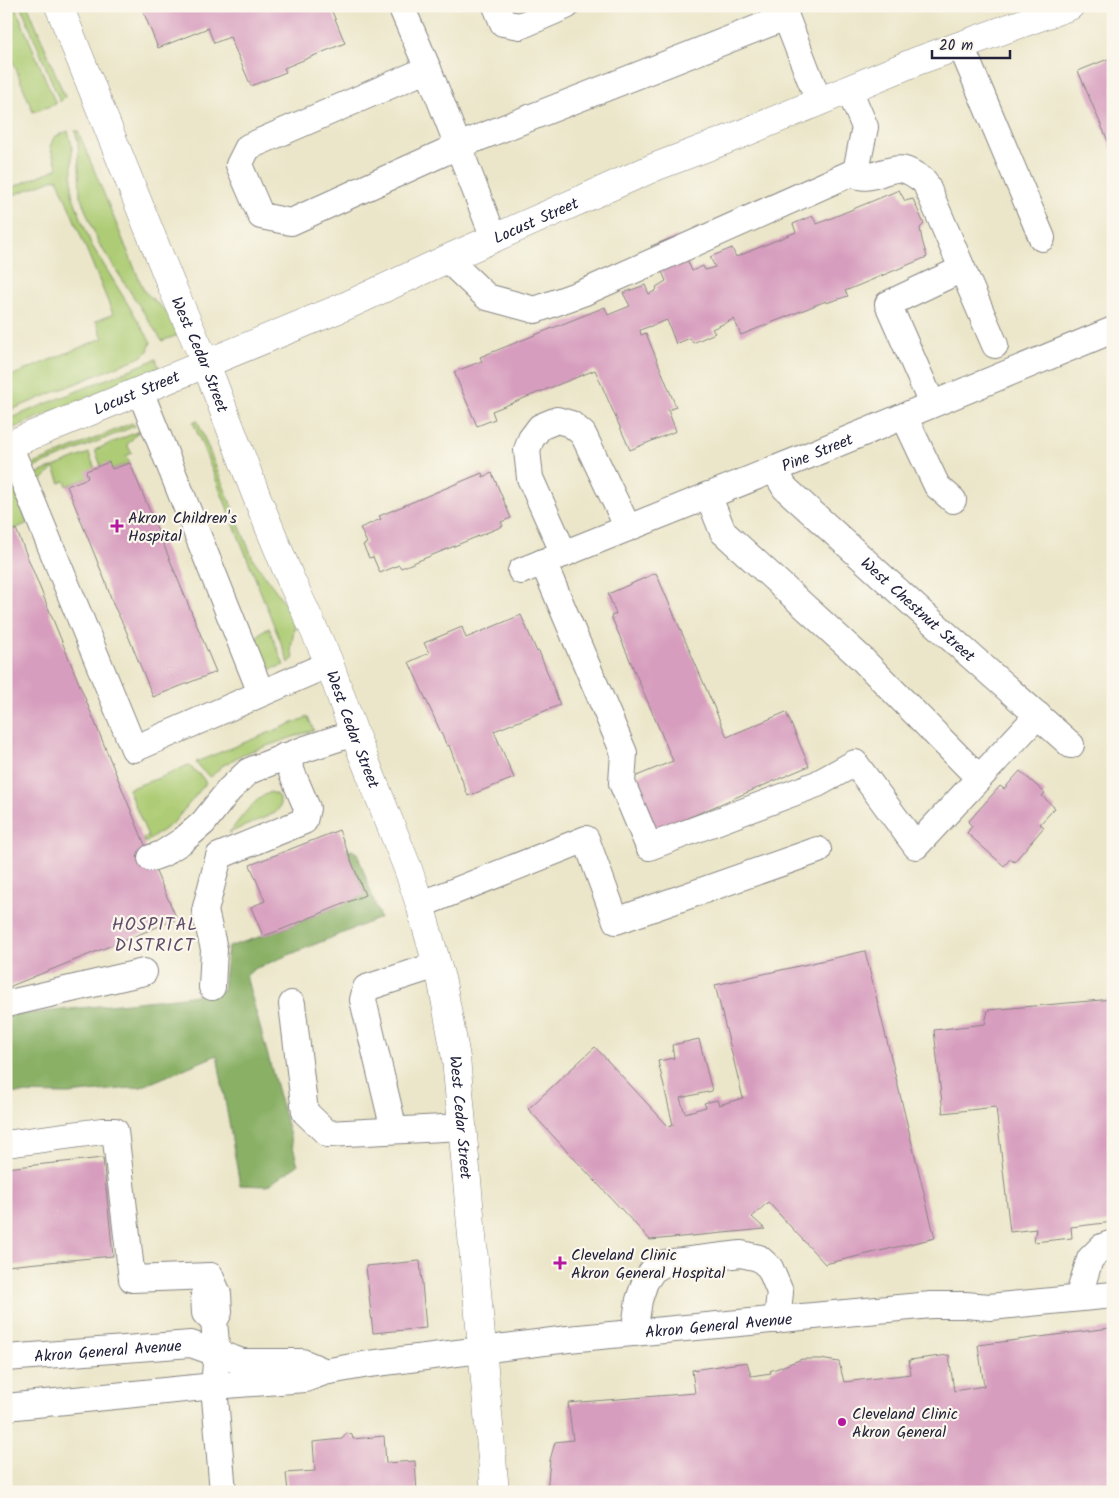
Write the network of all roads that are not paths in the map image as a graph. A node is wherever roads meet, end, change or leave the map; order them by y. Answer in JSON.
{"nodes":[{"id":1,"x":58,"y":6,"type":"edge"},
{"id":2,"x":401,"y":6,"type":"edge"},
{"id":3,"x":496,"y":6,"type":"edge"},
{"id":4,"x":566,"y":6,"type":"edge"},
{"id":5,"x":1070,"y":6,"type":"edge"},
{"id":6,"x":784,"y":12,"type":"edge"},
{"id":7,"x":961,"y":46,"type":"junction"},
{"id":8,"x":428,"y":69,"type":"junction"},
{"id":9,"x":849,"y":90,"type":"junction"},
{"id":10,"x":819,"y":102,"type":"junction"},
{"id":11,"x":458,"y":146,"type":"junction"},
{"id":12,"x":856,"y":171,"type":"junction"},
{"id":13,"x":494,"y":238,"type":"junction"},
{"id":14,"x":1042,"y":238,"type":"dead end"},
{"id":15,"x":447,"y":259,"type":"junction"},
{"id":16,"x":962,"y":269,"type":"junction"},
{"id":17,"x":1113,"y":330,"type":"edge"},
{"id":18,"x":995,"y":346,"type":"dead end"},
{"id":19,"x":206,"y":364,"type":"junction"},
{"id":20,"x":140,"y":391,"type":"junction"},
{"id":21,"x":932,"y":404,"type":"junction"},
{"id":22,"x":904,"y":416,"type":"junction"},
{"id":23,"x":8,"y":446,"type":"edge"},
{"id":24,"x":774,"y":469,"type":"junction"},
{"id":25,"x":708,"y":496,"type":"junction"},
{"id":26,"x":953,"y":500,"type":"dead end"},
{"id":27,"x":628,"y":528,"type":"junction"},
{"id":28,"x":542,"y":562,"type":"junction"},
{"id":29,"x":329,"y":664,"type":"junction"},
{"id":30,"x":262,"y":693,"type":"junction"},
{"id":31,"x":1038,"y":715,"type":"junction"},
{"id":32,"x":354,"y":733,"type":"junction"},
{"id":33,"x":1071,"y":745,"type":"dead end"},
{"id":34,"x":285,"y":756,"type":"junction"},
{"id":35,"x":979,"y":778,"type":"junction"},
{"id":36,"x":818,"y":850,"type":"dead end"},
{"id":37,"x":151,"y":858,"type":"dead end"},
{"id":38,"x":420,"y":905,"type":"junction"},
{"id":39,"x":437,"y":965,"type":"junction"},
{"id":40,"x":144,"y":972,"type":"dead end"},
{"id":41,"x":212,"y":987,"type":"dead end"},
{"id":42,"x":6,"y":1004,"type":"edge"},
{"id":43,"x":292,"y":1004,"type":"dead end"},
{"id":44,"x":462,"y":1127,"type":"junction"},
{"id":45,"x":394,"y":1130,"type":"junction"},
{"id":46,"x":6,"y":1144,"type":"edge"},
{"id":47,"x":1113,"y":1243,"type":"edge"},
{"id":48,"x":1113,"y":1295,"type":"edge"},
{"id":49,"x":1078,"y":1298,"type":"junction"},
{"id":50,"x":777,"y":1320,"type":"junction"},
{"id":51,"x":634,"y":1333,"type":"junction"},
{"id":52,"x":482,"y":1351,"type":"junction"},
{"id":53,"x":217,"y":1353,"type":"junction"},
{"id":54,"x":6,"y":1358,"type":"edge"},
{"id":55,"x":324,"y":1372,"type":"junction"},
{"id":56,"x":214,"y":1386,"type":"junction"},
{"id":57,"x":6,"y":1407,"type":"edge"},
{"id":58,"x":223,"y":1492,"type":"edge"},
{"id":59,"x":495,"y":1492,"type":"edge"}],
"edges":[{"from":1,"to":19,"type":"main road","name":"West Cedar Street"},
{"from":2,"to":8,"type":"street"},
{"from":3,"to":4,"type":"street"},
{"from":5,"to":7,"type":"main road","name":"Locust Street"},
{"from":6,"to":10,"type":"street"},
{"from":6,"to":11,"type":"street"},
{"from":7,"to":9,"type":"main road","name":"Locust Street"},
{"from":7,"to":14,"type":"street"},
{"from":8,"to":11,"type":"street"},
{"from":8,"to":11,"type":"street"},
{"from":9,"to":10,"type":"main road","name":"Locust Street"},
{"from":9,"to":12,"type":"street"},
{"from":10,"to":13,"type":"main road","name":"Locust Street"},
{"from":11,"to":13,"type":"street"},
{"from":12,"to":15,"type":"street"},
{"from":12,"to":16,"type":"street"},
{"from":13,"to":15,"type":"main road","name":"Locust Street"},
{"from":15,"to":19,"type":"main road","name":"Locust Street"},
{"from":16,"to":18,"type":"street"},
{"from":16,"to":21,"type":"street"},
{"from":17,"to":21,"type":"street","name":"Pine Street"},
{"from":19,"to":20,"type":"main road","name":"Locust Street"},
{"from":19,"to":29,"type":"main road","name":"West Cedar Street"},
{"from":20,"to":23,"type":"main road","name":"Locust Street"},
{"from":20,"to":30,"type":"street"},
{"from":21,"to":22,"type":"street","name":"Pine Street"},
{"from":22,"to":24,"type":"street","name":"Pine Street"},
{"from":22,"to":26,"type":"street"},
{"from":23,"to":30,"type":"street"},
{"from":24,"to":25,"type":"street","name":"Pine Street"},
{"from":24,"to":31,"type":"street","name":"West Chestnut Street"},
{"from":25,"to":27,"type":"street","name":"Pine Street"},
{"from":25,"to":35,"type":"street"},
{"from":27,"to":28,"type":"street","name":"Pine Street"},
{"from":27,"to":28,"type":"street"},
{"from":28,"to":35,"type":"street"},
{"from":29,"to":30,"type":"street"},
{"from":29,"to":32,"type":"main road","name":"West Cedar Street"},
{"from":31,"to":33,"type":"street","name":"West Chestnut Street"},
{"from":31,"to":35,"type":"street"},
{"from":32,"to":34,"type":"street"},
{"from":32,"to":38,"type":"main road","name":"West Cedar Street"},
{"from":34,"to":37,"type":"street"},
{"from":34,"to":41,"type":"street"},
{"from":36,"to":38,"type":"street"},
{"from":38,"to":39,"type":"main road","name":"West Cedar Street"},
{"from":39,"to":44,"type":"main road","name":"West Cedar Street"},
{"from":39,"to":45,"type":"street"},
{"from":40,"to":42,"type":"street"},
{"from":43,"to":45,"type":"street"},
{"from":44,"to":45,"type":"street"},
{"from":44,"to":52,"type":"main road","name":"West Cedar Street"},
{"from":46,"to":53,"type":"street"},
{"from":47,"to":49,"type":"street"},
{"from":48,"to":49,"type":"street","name":"Akron General Avenue"},
{"from":49,"to":50,"type":"street","name":"Akron General Avenue"},
{"from":50,"to":51,"type":"street","name":"Akron General Avenue"},
{"from":50,"to":51,"type":"street"},
{"from":51,"to":52,"type":"street","name":"Akron General Avenue"},
{"from":52,"to":55,"type":"street","name":"Akron General Avenue"},
{"from":52,"to":59,"type":"main road","name":"West Cedar Street"},
{"from":53,"to":54,"type":"street","name":"Akron General Avenue"},
{"from":53,"to":55,"type":"street","name":"Akron General Avenue"},
{"from":53,"to":56,"type":"street"},
{"from":55,"to":56,"type":"street","name":"Akron General Avenue"},
{"from":56,"to":57,"type":"street","name":"Akron General Avenue"},
{"from":56,"to":58,"type":"street"}]}
